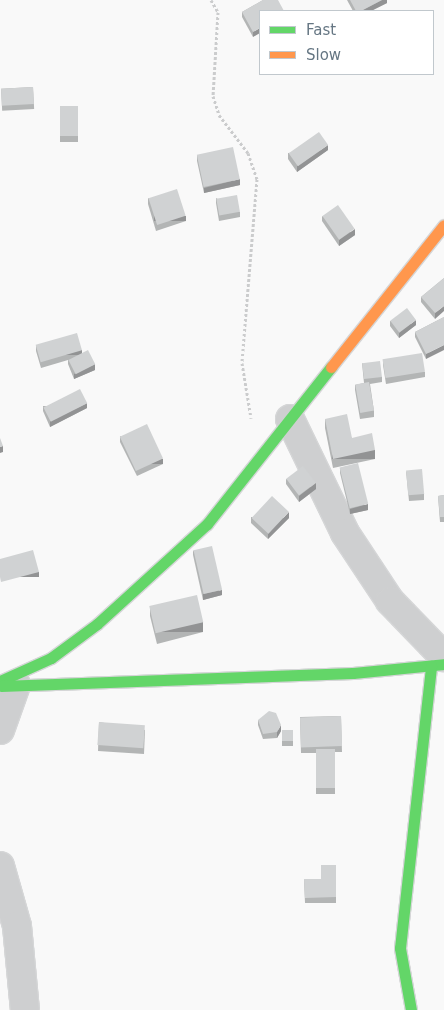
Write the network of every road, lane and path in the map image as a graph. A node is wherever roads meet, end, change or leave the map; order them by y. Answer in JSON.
{"nodes":[{"id":1,"x":211,"y":0,"type":"edge"},
{"id":2,"x":444,"y":225,"type":"edge"},
{"id":3,"x":290,"y":419,"type":"junction"},
{"id":4,"x":263,"y":458,"type":"junction"},
{"id":5,"x":438,"y":662,"type":"edge"},
{"id":6,"x":444,"y":664,"type":"edge"},
{"id":7,"x":5,"y":684,"type":"edge"},
{"id":8,"x":0,"y":730,"type":"edge"},
{"id":9,"x":0,"y":866,"type":"edge"},
{"id":10,"x":25,"y":1010,"type":"edge"},
{"id":11,"x":411,"y":1010,"type":"edge"}],
"edges":[{"from":1,"to":4,"type":"path"},
{"from":2,"to":3,"type":"street"},
{"from":3,"to":4,"type":"street"},
{"from":3,"to":5,"type":"street"},
{"from":4,"to":7,"type":"street"},
{"from":5,"to":6,"type":"street"},
{"from":5,"to":7,"type":"street"},
{"from":5,"to":11,"type":"street"},
{"from":7,"to":8,"type":"street"},
{"from":9,"to":10,"type":"street"}]}
